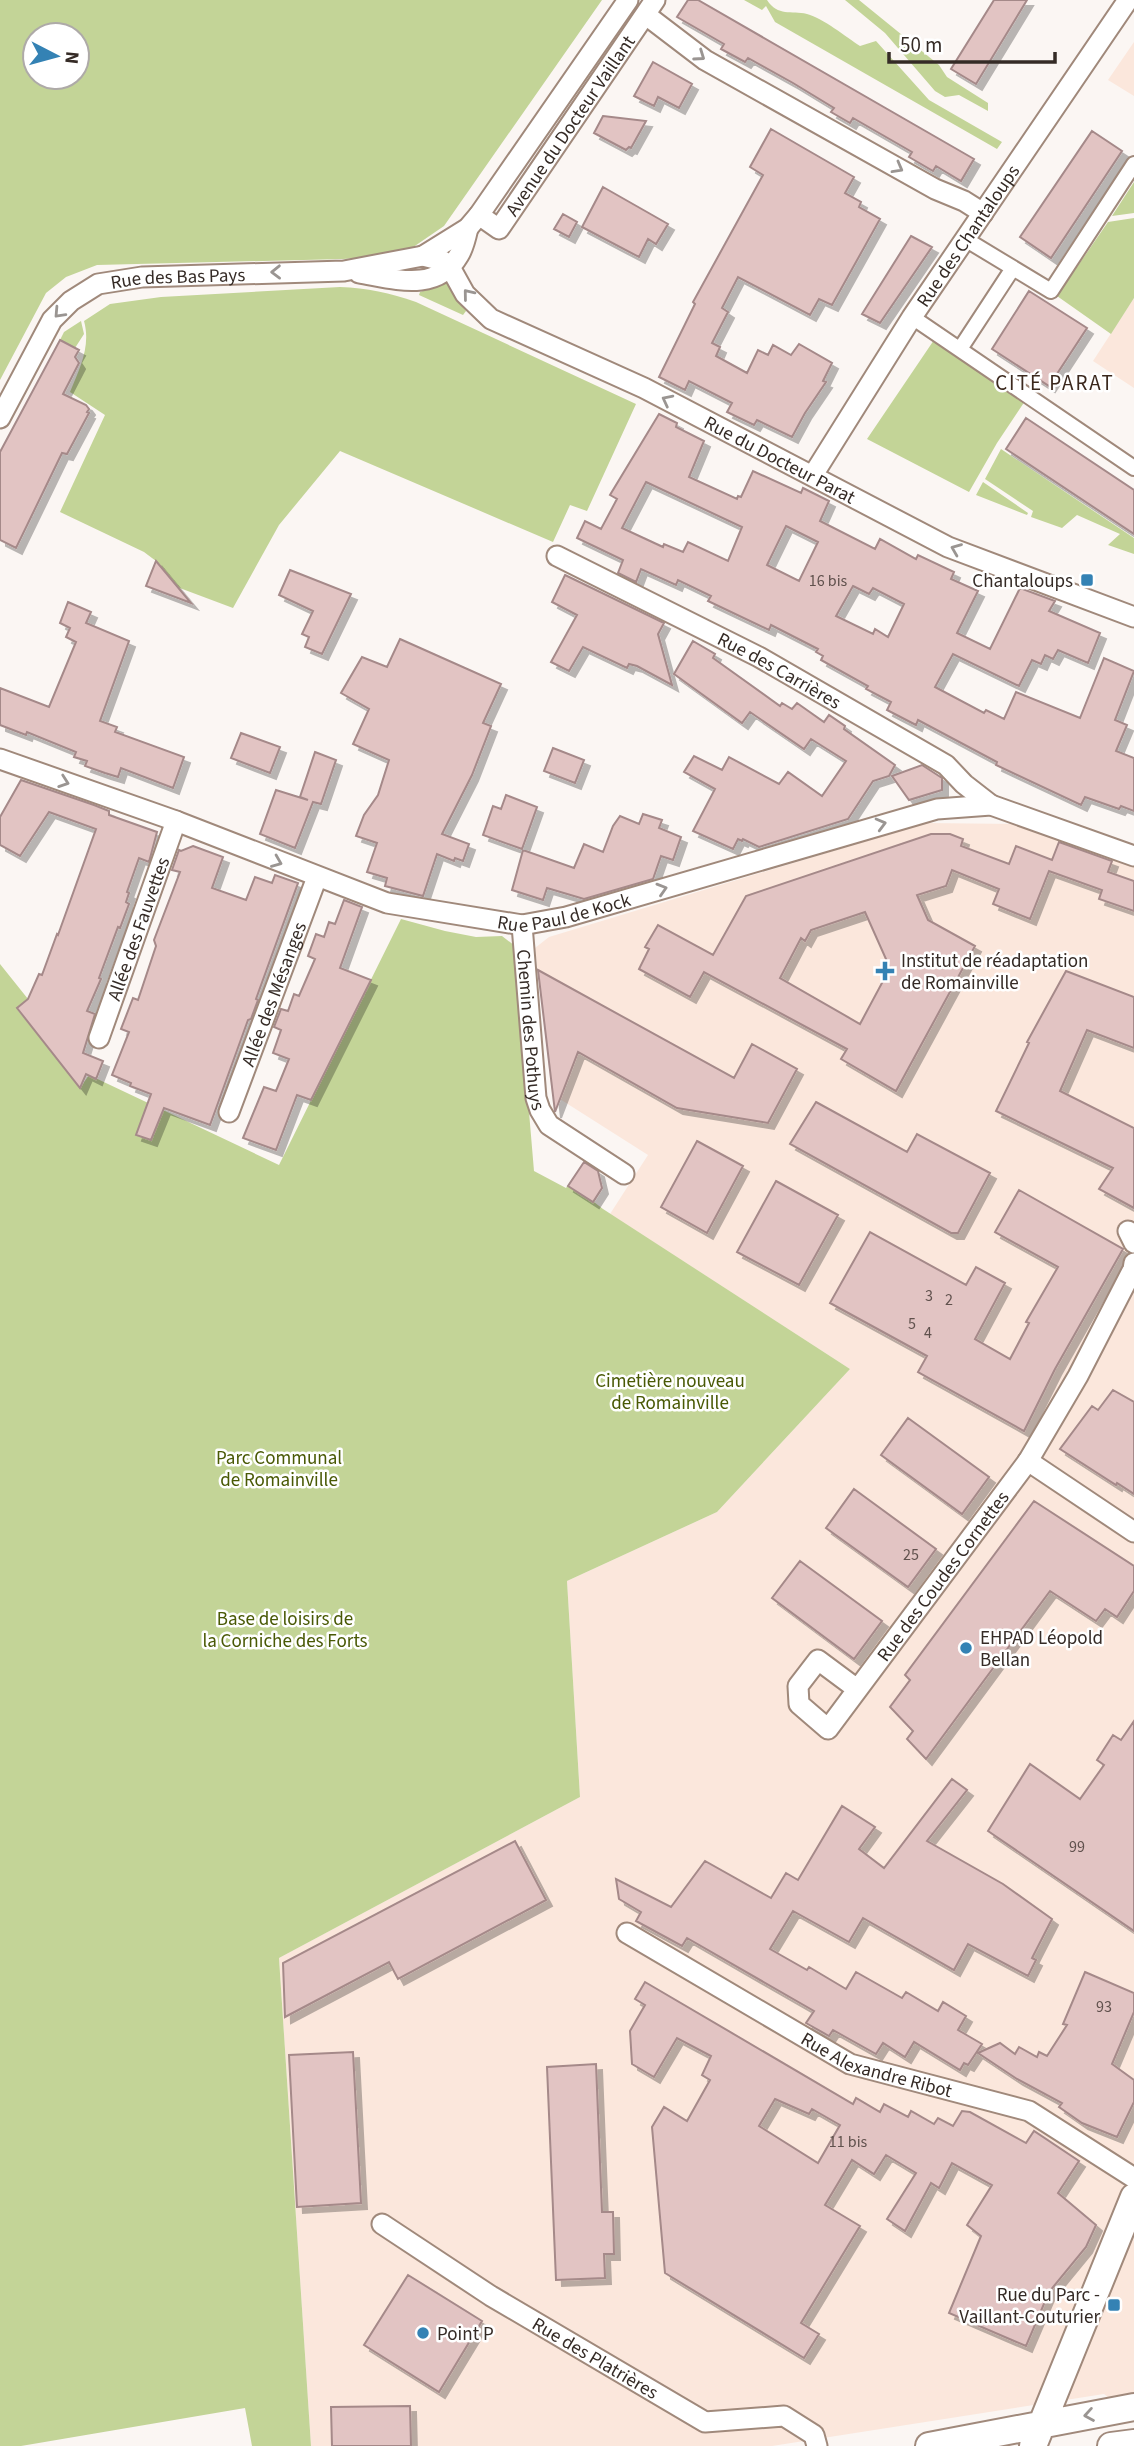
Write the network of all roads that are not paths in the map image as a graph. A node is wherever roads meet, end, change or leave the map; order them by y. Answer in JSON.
{"nodes":[{"id":1,"x":628,"y":0,"type":"edge"},
{"id":2,"x":1128,"y":0,"type":"edge"},
{"id":3,"x":650,"y":7,"type":"edge"},
{"id":4,"x":1134,"y":164,"type":"edge"},
{"id":5,"x":983,"y":213,"type":"junction"},
{"id":6,"x":474,"y":222,"type":"junction"},
{"id":7,"x":965,"y":239,"type":"junction"},
{"id":8,"x":423,"y":256,"type":"junction"},
{"id":9,"x":450,"y":267,"type":"junction"},
{"id":10,"x":1013,"y":268,"type":"junction"},
{"id":11,"x":344,"y":271,"type":"junction"},
{"id":12,"x":912,"y":317,"type":"junction"},
{"id":13,"x":960,"y":349,"type":"junction"},
{"id":14,"x":0,"y":418,"type":"edge"},
{"id":15,"x":1134,"y":467,"type":"edge"},
{"id":16,"x":813,"y":475,"type":"junction"},
{"id":17,"x":556,"y":556,"type":"dead end"},
{"id":18,"x":1134,"y":617,"type":"edge"},
{"id":19,"x":0,"y":759,"type":"edge"},
{"id":20,"x":991,"y":805,"type":"junction"},
{"id":21,"x":176,"y":821,"type":"junction"},
{"id":22,"x":1134,"y":856,"type":"edge"},
{"id":23,"x":317,"y":877,"type":"junction"},
{"id":24,"x":522,"y":925,"type":"junction"},
{"id":25,"x":99,"y":1038,"type":"dead end"},
{"id":26,"x":229,"y":1112,"type":"dead end"},
{"id":27,"x":624,"y":1174,"type":"dead end"},
{"id":28,"x":1134,"y":1263,"type":"edge"},
{"id":29,"x":1028,"y":1461,"type":"junction"},
{"id":30,"x":1134,"y":1532,"type":"edge"},
{"id":31,"x":857,"y":1689,"type":"dead end"},
{"id":32,"x":627,"y":1933,"type":"dead end"},
{"id":33,"x":1134,"y":2178,"type":"edge"},
{"id":34,"x":1134,"y":2197,"type":"edge"},
{"id":35,"x":382,"y":2224,"type":"dead end"},
{"id":36,"x":1134,"y":2407,"type":"edge"},
{"id":37,"x":1038,"y":2434,"type":"edge"},
{"id":38,"x":1134,"y":2443,"type":"edge"},
{"id":39,"x":817,"y":2446,"type":"edge"},
{"id":40,"x":929,"y":2446,"type":"edge"},
{"id":41,"x":1111,"y":2446,"type":"edge"}],
"edges":[{"from":1,"to":6,"type":"street","name":"Avenue du Docteur Vaillant"},
{"from":2,"to":5,"type":"street","name":"Rue des Chantaloups"},
{"from":3,"to":5,"type":"street","one_way":true},
{"from":3,"to":6,"type":"street","name":"Avenue du Docteur Vaillant"},
{"from":4,"to":10,"type":"street"},
{"from":5,"to":7,"type":"street","name":"Rue des Chantaloups"},
{"from":6,"to":8,"type":"street","name":"Avenue du Docteur Vaillant"},
{"from":6,"to":9,"type":"street","name":"Avenue du Docteur Vaillant"},
{"from":7,"to":10,"type":"street"},
{"from":7,"to":12,"type":"street","name":"Rue des Chantaloups"},
{"from":8,"to":9,"type":"street"},
{"from":8,"to":11,"type":"street","name":"Rue des Bas Pays"},
{"from":9,"to":11,"type":"street","name":"Rue des Bas Pays"},
{"from":16,"to":9,"type":"street","name":"Rue du Docteur Parat","one_way":true},
{"from":10,"to":13,"type":"street"},
{"from":11,"to":14,"type":"street","name":"Rue des Bas Pays","one_way":true},
{"from":12,"to":13,"type":"street"},
{"from":12,"to":16,"type":"street","name":"Rue des Chantaloups"},
{"from":13,"to":15,"type":"street"},
{"from":18,"to":16,"type":"street","name":"Rue du Docteur Parat","one_way":true},
{"from":17,"to":20,"type":"street","name":"Rue des Carrières"},
{"from":19,"to":21,"type":"street","name":"Rue Paul de Kock","one_way":true},
{"from":20,"to":22,"type":"street","name":"Rue Paul de Kock"},
{"from":24,"to":20,"type":"street","name":"Rue Paul de Kock","one_way":true},
{"from":21,"to":23,"type":"street","name":"Rue Paul de Kock","one_way":true},
{"from":21,"to":25,"type":"street","name":"Allée des Fauvettes"},
{"from":23,"to":24,"type":"street","name":"Rue Paul de Kock"},
{"from":23,"to":26,"type":"street","name":"Allée des Mésanges"},
{"from":24,"to":27,"type":"street","name":"Chemin des Pothuys"},
{"from":28,"to":29,"type":"street","name":"Rue des Coudes Cornettes"},
{"from":29,"to":30,"type":"street"},
{"from":29,"to":31,"type":"street","name":"Rue des Coudes Cornettes"},
{"from":32,"to":33,"type":"street","name":"Rue Alexandre Ribot"},
{"from":34,"to":37,"type":"main road"},
{"from":35,"to":39,"type":"street","name":"Rue des Platrières"},
{"from":36,"to":37,"type":"main road","one_way":true},
{"from":37,"to":40,"type":"main road"},
{"from":38,"to":41,"type":"main road"}]}
